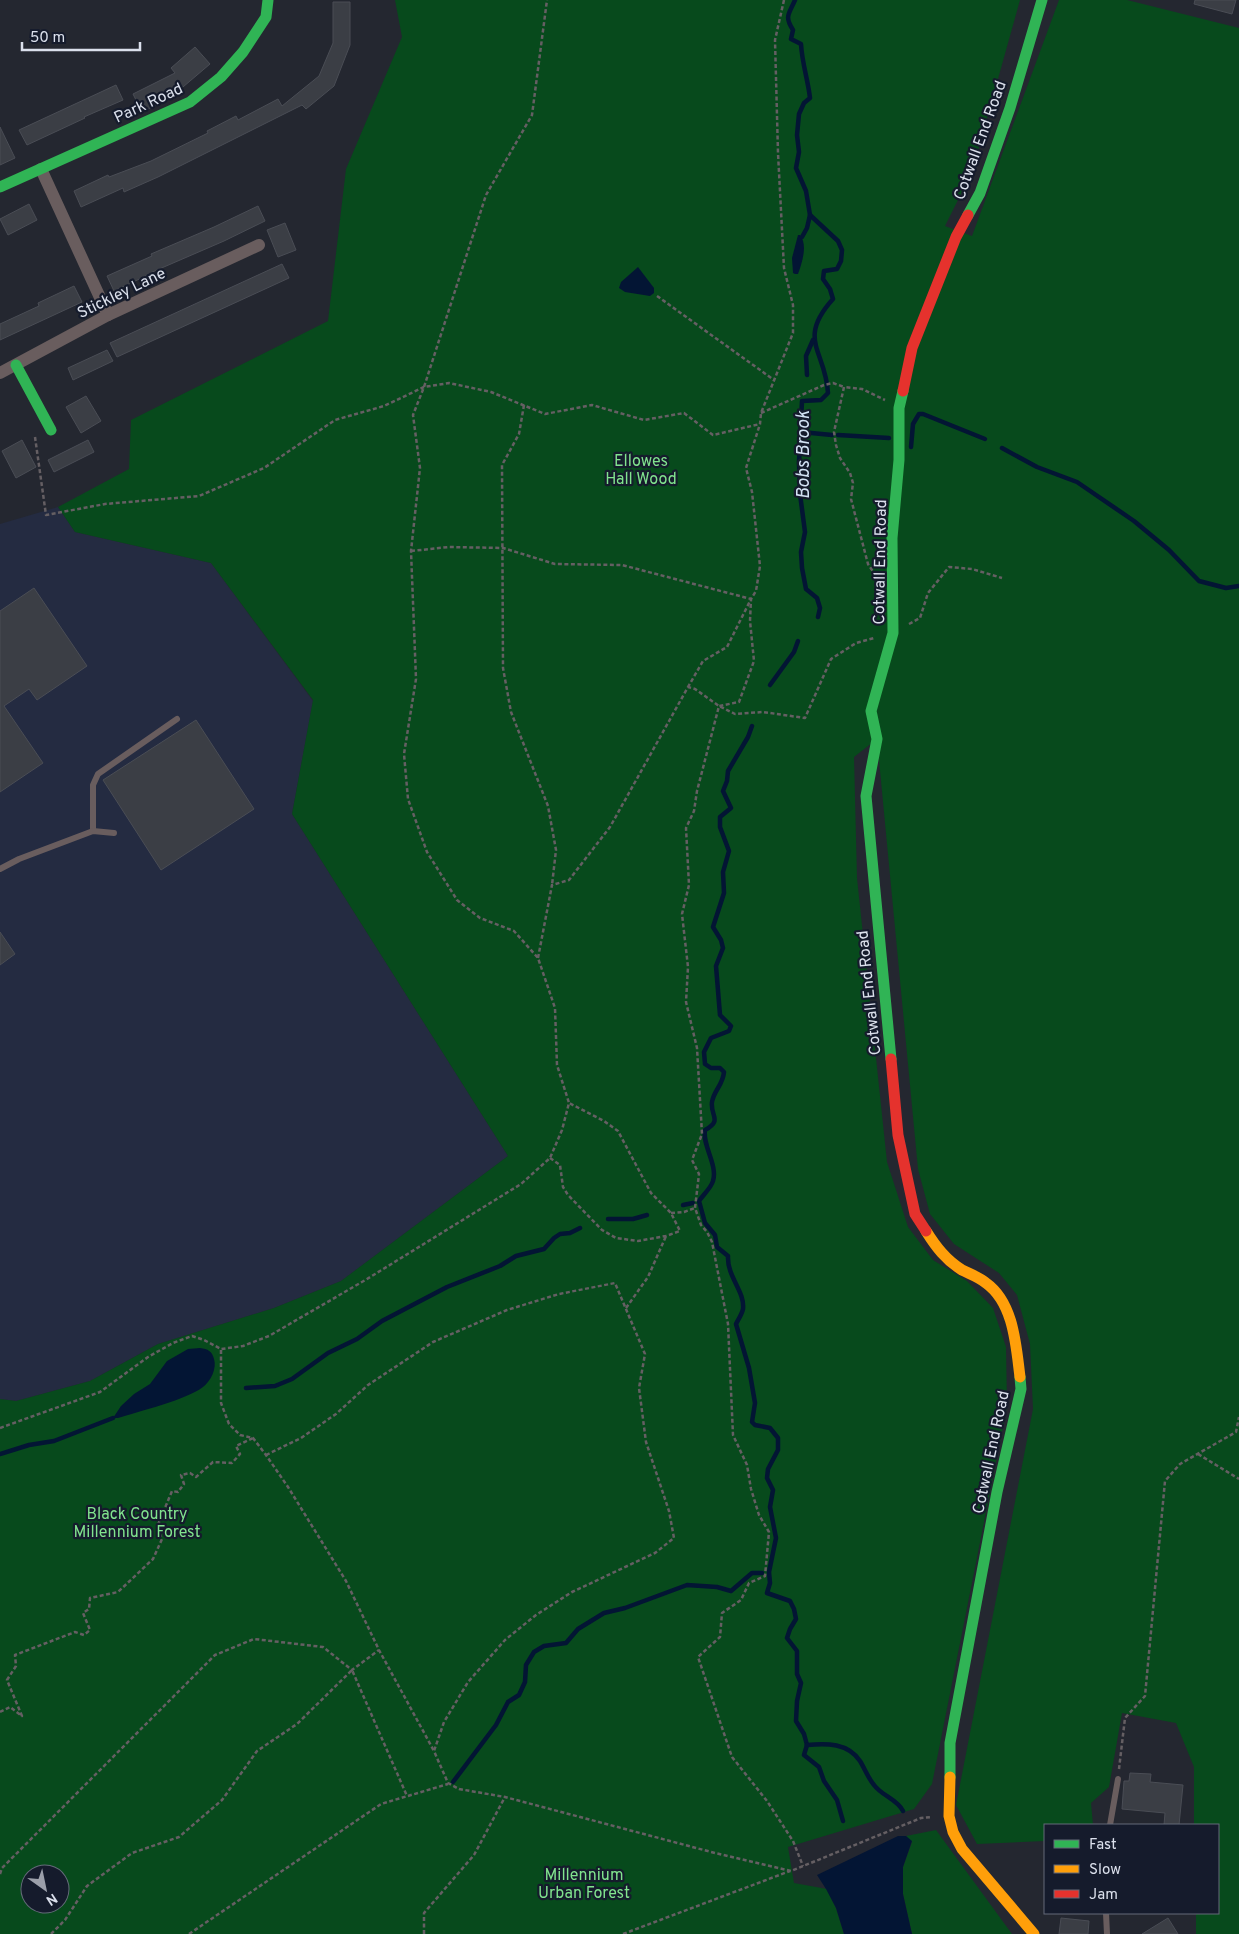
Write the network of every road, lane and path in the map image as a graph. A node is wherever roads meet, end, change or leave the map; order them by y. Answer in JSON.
{"nodes":[{"id":1,"x":268,"y":0,"type":"edge"},
{"id":2,"x":547,"y":0,"type":"edge"},
{"id":3,"x":784,"y":0,"type":"edge"},
{"id":4,"x":1042,"y":0,"type":"edge"},
{"id":5,"x":41,"y":169,"type":"junction"},
{"id":6,"x":0,"y":188,"type":"edge"},
{"id":7,"x":259,"y":246,"type":"dead end"},
{"id":8,"x":657,"y":296,"type":"dead end"},
{"id":9,"x":108,"y":315,"type":"junction"},
{"id":10,"x":16,"y":364,"type":"junction"},
{"id":11,"x":0,"y":374,"type":"edge"},
{"id":12,"x":774,"y":380,"type":"junction"},
{"id":13,"x":424,"y":387,"type":"junction"},
{"id":14,"x":844,"y":387,"type":"junction"},
{"id":15,"x":524,"y":404,"type":"junction"},
{"id":16,"x":899,"y":408,"type":"junction"},
{"id":17,"x":761,"y":413,"type":"junction"},
{"id":18,"x":760,"y":424,"type":"junction"},
{"id":19,"x":51,"y":430,"type":"joint"},
{"id":20,"x":503,"y":548,"type":"junction"},
{"id":21,"x":411,"y":551,"type":"junction"},
{"id":22,"x":1002,"y":578,"type":"dead end"},
{"id":23,"x":879,"y":580,"type":"dead end"},
{"id":24,"x":751,"y":599,"type":"junction"},
{"id":25,"x":893,"y":633,"type":"junction"},
{"id":26,"x":688,"y":687,"type":"junction"},
{"id":27,"x":719,"y":706,"type":"junction"},
{"id":28,"x":177,"y":719,"type":"dead end"},
{"id":29,"x":93,"y":831,"type":"junction"},
{"id":30,"x":114,"y":833,"type":"dead end"},
{"id":31,"x":0,"y":869,"type":"edge"},
{"id":32,"x":552,"y":885,"type":"junction"},
{"id":33,"x":538,"y":958,"type":"junction"},
{"id":34,"x":569,"y":1103,"type":"junction"},
{"id":35,"x":550,"y":1158,"type":"junction"},
{"id":36,"x":695,"y":1208,"type":"junction"},
{"id":37,"x":671,"y":1213,"type":"junction"},
{"id":38,"x":666,"y":1236,"type":"junction"},
{"id":39,"x":626,"y":1308,"type":"junction"},
{"id":40,"x":221,"y":1349,"type":"junction"},
{"id":41,"x":1239,"y":1417,"type":"edge"},
{"id":42,"x":0,"y":1428,"type":"edge"},
{"id":43,"x":252,"y":1438,"type":"junction"},
{"id":44,"x":1198,"y":1454,"type":"junction"},
{"id":45,"x":266,"y":1455,"type":"junction"},
{"id":46,"x":1239,"y":1479,"type":"edge"},
{"id":47,"x":379,"y":1650,"type":"junction"},
{"id":48,"x":352,"y":1670,"type":"junction"},
{"id":49,"x":0,"y":1712,"type":"edge"},
{"id":50,"x":434,"y":1751,"type":"junction"},
{"id":51,"x":1118,"y":1779,"type":"joint"},
{"id":52,"x":448,"y":1783,"type":"junction"},
{"id":53,"x":406,"y":1796,"type":"junction"},
{"id":54,"x":505,"y":1797,"type":"junction"},
{"id":55,"x":949,"y":1816,"type":"junction"},
{"id":56,"x":1110,"y":1824,"type":"edge"},
{"id":57,"x":803,"y":1866,"type":"junction"},
{"id":58,"x":791,"y":1870,"type":"junction"},
{"id":59,"x":0,"y":1874,"type":"edge"},
{"id":60,"x":1106,"y":1914,"type":"edge"},
{"id":61,"x":51,"y":1934,"type":"edge"},
{"id":62,"x":189,"y":1934,"type":"edge"},
{"id":63,"x":424,"y":1934,"type":"edge"},
{"id":64,"x":623,"y":1934,"type":"edge"},
{"id":65,"x":1034,"y":1934,"type":"edge"},
{"id":66,"x":1106,"y":1934,"type":"edge"}],
"edges":[{"from":1,"to":5,"type":"street","name":"Park Road"},
{"from":2,"to":13,"type":"path"},
{"from":3,"to":12,"type":"path"},
{"from":4,"to":16,"type":"street","name":"Cotwall End Road"},
{"from":5,"to":6,"type":"street","name":"Park Road"},
{"from":5,"to":9,"type":"street"},
{"from":7,"to":9,"type":"street","name":"Stickley Lane"},
{"from":8,"to":12,"type":"path"},
{"from":9,"to":10,"type":"street","name":"Stickley Lane"},
{"from":10,"to":11,"type":"street","name":"Stickley Lane"},
{"from":10,"to":19,"type":"street"},
{"from":12,"to":17,"type":"path"},
{"from":13,"to":15,"type":"path"},
{"from":13,"to":19,"type":"path"},
{"from":13,"to":21,"type":"path"},
{"from":14,"to":16,"type":"path"},
{"from":14,"to":17,"type":"path"},
{"from":14,"to":23,"type":"path"},
{"from":15,"to":18,"type":"path"},
{"from":15,"to":20,"type":"path"},
{"from":16,"to":25,"type":"street","name":"Cotwall End Road"},
{"from":17,"to":18,"type":"path"},
{"from":18,"to":24,"type":"path"},
{"from":20,"to":21,"type":"path"},
{"from":20,"to":24,"type":"path"},
{"from":20,"to":32,"type":"path"},
{"from":21,"to":33,"type":"path"},
{"from":22,"to":25,"type":"path"},
{"from":24,"to":26,"type":"path"},
{"from":24,"to":27,"type":"path"},
{"from":25,"to":27,"type":"path"},
{"from":25,"to":55,"type":"street","name":"Cotwall End Road"},
{"from":26,"to":27,"type":"path"},
{"from":26,"to":32,"type":"path"},
{"from":27,"to":36,"type":"path"},
{"from":28,"to":29,"type":"lane"},
{"from":29,"to":30,"type":"lane"},
{"from":29,"to":31,"type":"lane"},
{"from":32,"to":33,"type":"path"},
{"from":33,"to":34,"type":"path"},
{"from":34,"to":35,"type":"path"},
{"from":34,"to":37,"type":"path"},
{"from":35,"to":38,"type":"path"},
{"from":35,"to":40,"type":"path"},
{"from":36,"to":37,"type":"path"},
{"from":36,"to":57,"type":"path"},
{"from":37,"to":38,"type":"path"},
{"from":38,"to":39,"type":"path"},
{"from":39,"to":45,"type":"path"},
{"from":39,"to":50,"type":"path"},
{"from":40,"to":42,"type":"path"},
{"from":40,"to":43,"type":"path"},
{"from":41,"to":44,"type":"path"},
{"from":43,"to":45,"type":"path"},
{"from":43,"to":49,"type":"path"},
{"from":44,"to":46,"type":"path"},
{"from":44,"to":51,"type":"path"},
{"from":45,"to":47,"type":"path"},
{"from":47,"to":48,"type":"path"},
{"from":47,"to":50,"type":"path"},
{"from":48,"to":53,"type":"path"},
{"from":48,"to":59,"type":"path"},
{"from":48,"to":61,"type":"path"},
{"from":50,"to":52,"type":"path"},
{"from":51,"to":56,"type":"lane"},
{"from":52,"to":53,"type":"path"},
{"from":52,"to":54,"type":"path"},
{"from":53,"to":62,"type":"path"},
{"from":54,"to":58,"type":"path"},
{"from":54,"to":63,"type":"path"},
{"from":55,"to":57,"type":"path"},
{"from":55,"to":65,"type":"street","name":"Cotwall End Road"},
{"from":57,"to":58,"type":"path"},
{"from":58,"to":64,"type":"path"},
{"from":60,"to":66,"type":"lane"}]}
